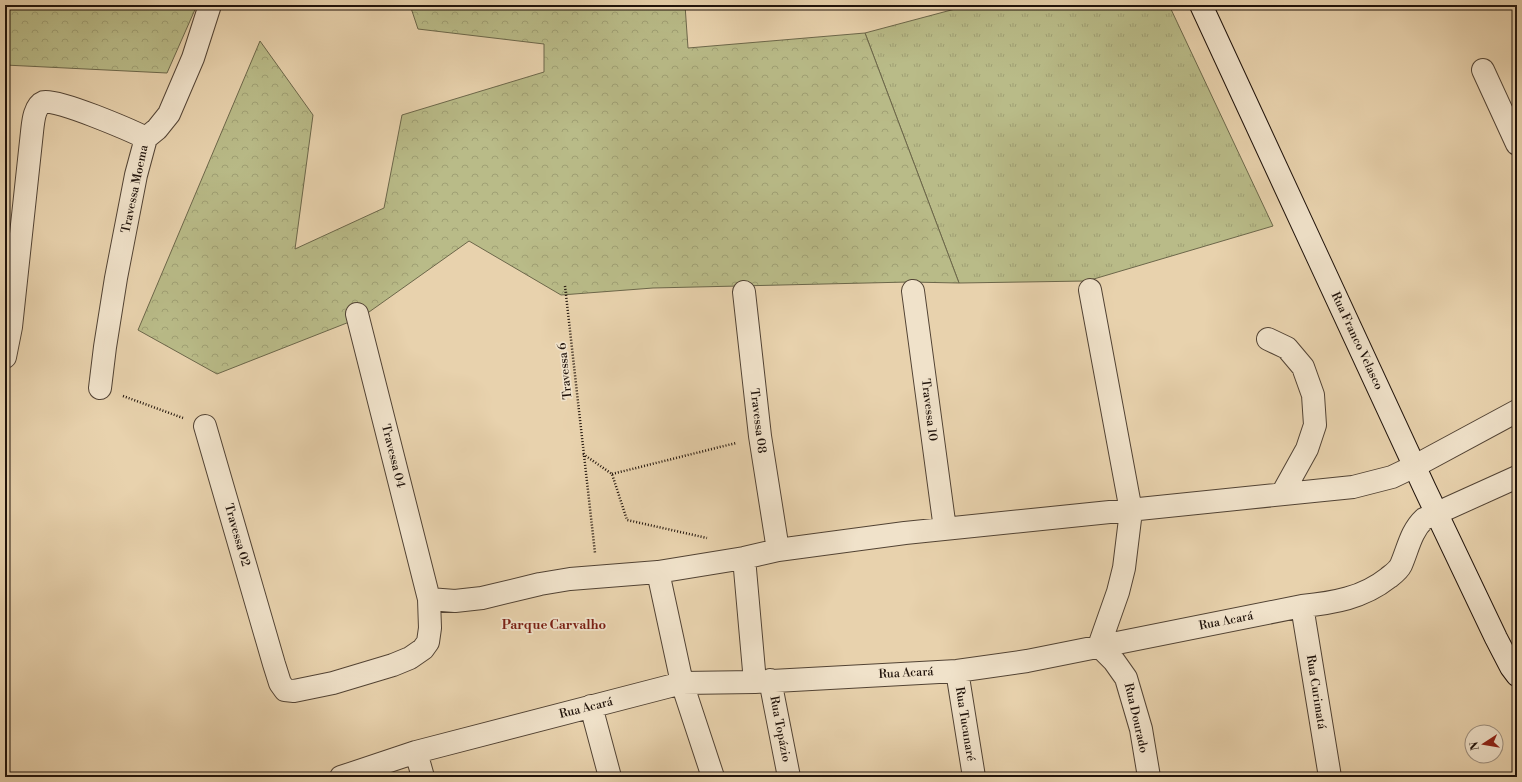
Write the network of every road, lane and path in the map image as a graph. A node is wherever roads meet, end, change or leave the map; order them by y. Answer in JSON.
{"nodes":[{"id":1,"x":210,"y":5,"type":"edge"},
{"id":2,"x":1201,"y":5,"type":"edge"},
{"id":3,"x":1483,"y":70,"type":"dead end"},
{"id":4,"x":146,"y":138,"type":"junction"},
{"id":5,"x":1517,"y":144,"type":"edge"},
{"id":6,"x":565,"y":286,"type":"dead end"},
{"id":7,"x":1090,"y":290,"type":"dead end"},
{"id":8,"x":913,"y":291,"type":"dead end"},
{"id":9,"x":744,"y":292,"type":"dead end"},
{"id":10,"x":357,"y":314,"type":"dead end"},
{"id":11,"x":1268,"y":338,"type":"dead end"},
{"id":12,"x":5,"y":357,"type":"edge"},
{"id":13,"x":100,"y":388,"type":"joint"},
{"id":14,"x":1517,"y":411,"type":"edge"},
{"id":15,"x":205,"y":426,"type":"joint"},
{"id":16,"x":760,"y":436,"type":"junction"},
{"id":17,"x":583,"y":454,"type":"junction"},
{"id":18,"x":1415,"y":466,"type":"junction"},
{"id":19,"x":612,"y":474,"type":"junction"},
{"id":20,"x":1517,"y":477,"type":"edge"},
{"id":21,"x":1282,"y":494,"type":"junction"},
{"id":22,"x":1131,"y":510,"type":"junction"},
{"id":23,"x":1436,"y":513,"type":"junction"},
{"id":24,"x":944,"y":528,"type":"junction"},
{"id":25,"x":713,"y":539,"type":"dead end"},
{"id":26,"x":778,"y":550,"type":"junction"},
{"id":27,"x":744,"y":558,"type":"junction"},
{"id":28,"x":658,"y":572,"type":"junction"},
{"id":29,"x":598,"y":576,"type":"junction"},
{"id":30,"x":429,"y":599,"type":"junction"},
{"id":31,"x":1302,"y":606,"type":"junction"},
{"id":32,"x":269,"y":645,"type":"joint"},
{"id":33,"x":1099,"y":646,"type":"junction"},
{"id":34,"x":957,"y":670,"type":"junction"},
{"id":35,"x":1517,"y":675,"type":"edge"},
{"id":36,"x":762,"y":681,"type":"junction"},
{"id":37,"x":682,"y":683,"type":"junction"},
{"id":38,"x":591,"y":706,"type":"junction"},
{"id":39,"x":416,"y":752,"type":"junction"},
{"id":40,"x":341,"y":777,"type":"edge"},
{"id":41,"x":423,"y":777,"type":"edge"},
{"id":42,"x":610,"y":777,"type":"edge"},
{"id":43,"x":713,"y":777,"type":"edge"},
{"id":44,"x":789,"y":777,"type":"edge"},
{"id":45,"x":974,"y":777,"type":"edge"},
{"id":46,"x":1149,"y":777,"type":"edge"},
{"id":47,"x":1330,"y":777,"type":"edge"}],
"edges":[{"from":1,"to":4,"type":"street","name":"Travessa Moema"},
{"from":2,"to":18,"type":"street","name":"Rua Franco Velasco"},
{"from":3,"to":5,"type":"street"},
{"from":4,"to":12,"type":"street"},
{"from":4,"to":13,"type":"street","name":"Travessa Moema"},
{"from":6,"to":17,"type":"path","name":"Travessa 6"},
{"from":7,"to":22,"type":"street"},
{"from":8,"to":24,"type":"street","name":"Travessa 10"},
{"from":9,"to":16,"type":"street","name":"Travessa 08"},
{"from":10,"to":30,"type":"street","name":"Travessa 04"},
{"from":11,"to":21,"type":"street"},
{"from":13,"to":15,"type":"path"},
{"from":14,"to":18,"type":"street"},
{"from":15,"to":32,"type":"street","name":"Travessa 02"},
{"from":16,"to":19,"type":"path"},
{"from":16,"to":26,"type":"street","name":"Travessa 08"},
{"from":17,"to":19,"type":"path"},
{"from":17,"to":29,"type":"path","name":"Travessa 6"},
{"from":18,"to":21,"type":"street"},
{"from":18,"to":23,"type":"street","name":"Rua Franco Velasco"},
{"from":19,"to":25,"type":"path"},
{"from":20,"to":23,"type":"street","name":"Rua Acará"},
{"from":21,"to":22,"type":"street"},
{"from":22,"to":24,"type":"street"},
{"from":22,"to":33,"type":"street"},
{"from":23,"to":31,"type":"street","name":"Rua Acará"},
{"from":23,"to":35,"type":"street","name":"Rua Franco Velasco"},
{"from":24,"to":26,"type":"street"},
{"from":26,"to":27,"type":"street"},
{"from":27,"to":28,"type":"street"},
{"from":27,"to":36,"type":"street","name":"Rua Topázio"},
{"from":28,"to":29,"type":"street"},
{"from":28,"to":37,"type":"street"},
{"from":29,"to":30,"type":"street"},
{"from":30,"to":32,"type":"street","name":"Travessa 04"},
{"from":31,"to":33,"type":"street","name":"Rua Acará"},
{"from":31,"to":47,"type":"street","name":"Rua Curimatá"},
{"from":33,"to":34,"type":"street","name":"Rua Acará"},
{"from":33,"to":46,"type":"street","name":"Rua Dourado"},
{"from":34,"to":36,"type":"street","name":"Rua Acará"},
{"from":34,"to":45,"type":"street","name":"Rua Tucunaré"},
{"from":36,"to":37,"type":"street","name":"Rua Acará"},
{"from":36,"to":44,"type":"street","name":"Rua Topázio"},
{"from":37,"to":38,"type":"street","name":"Rua Acará"},
{"from":37,"to":43,"type":"street"},
{"from":38,"to":39,"type":"street","name":"Rua Acará"},
{"from":38,"to":42,"type":"street"},
{"from":39,"to":40,"type":"street","name":"Rua Acará"},
{"from":39,"to":41,"type":"street"}]}
